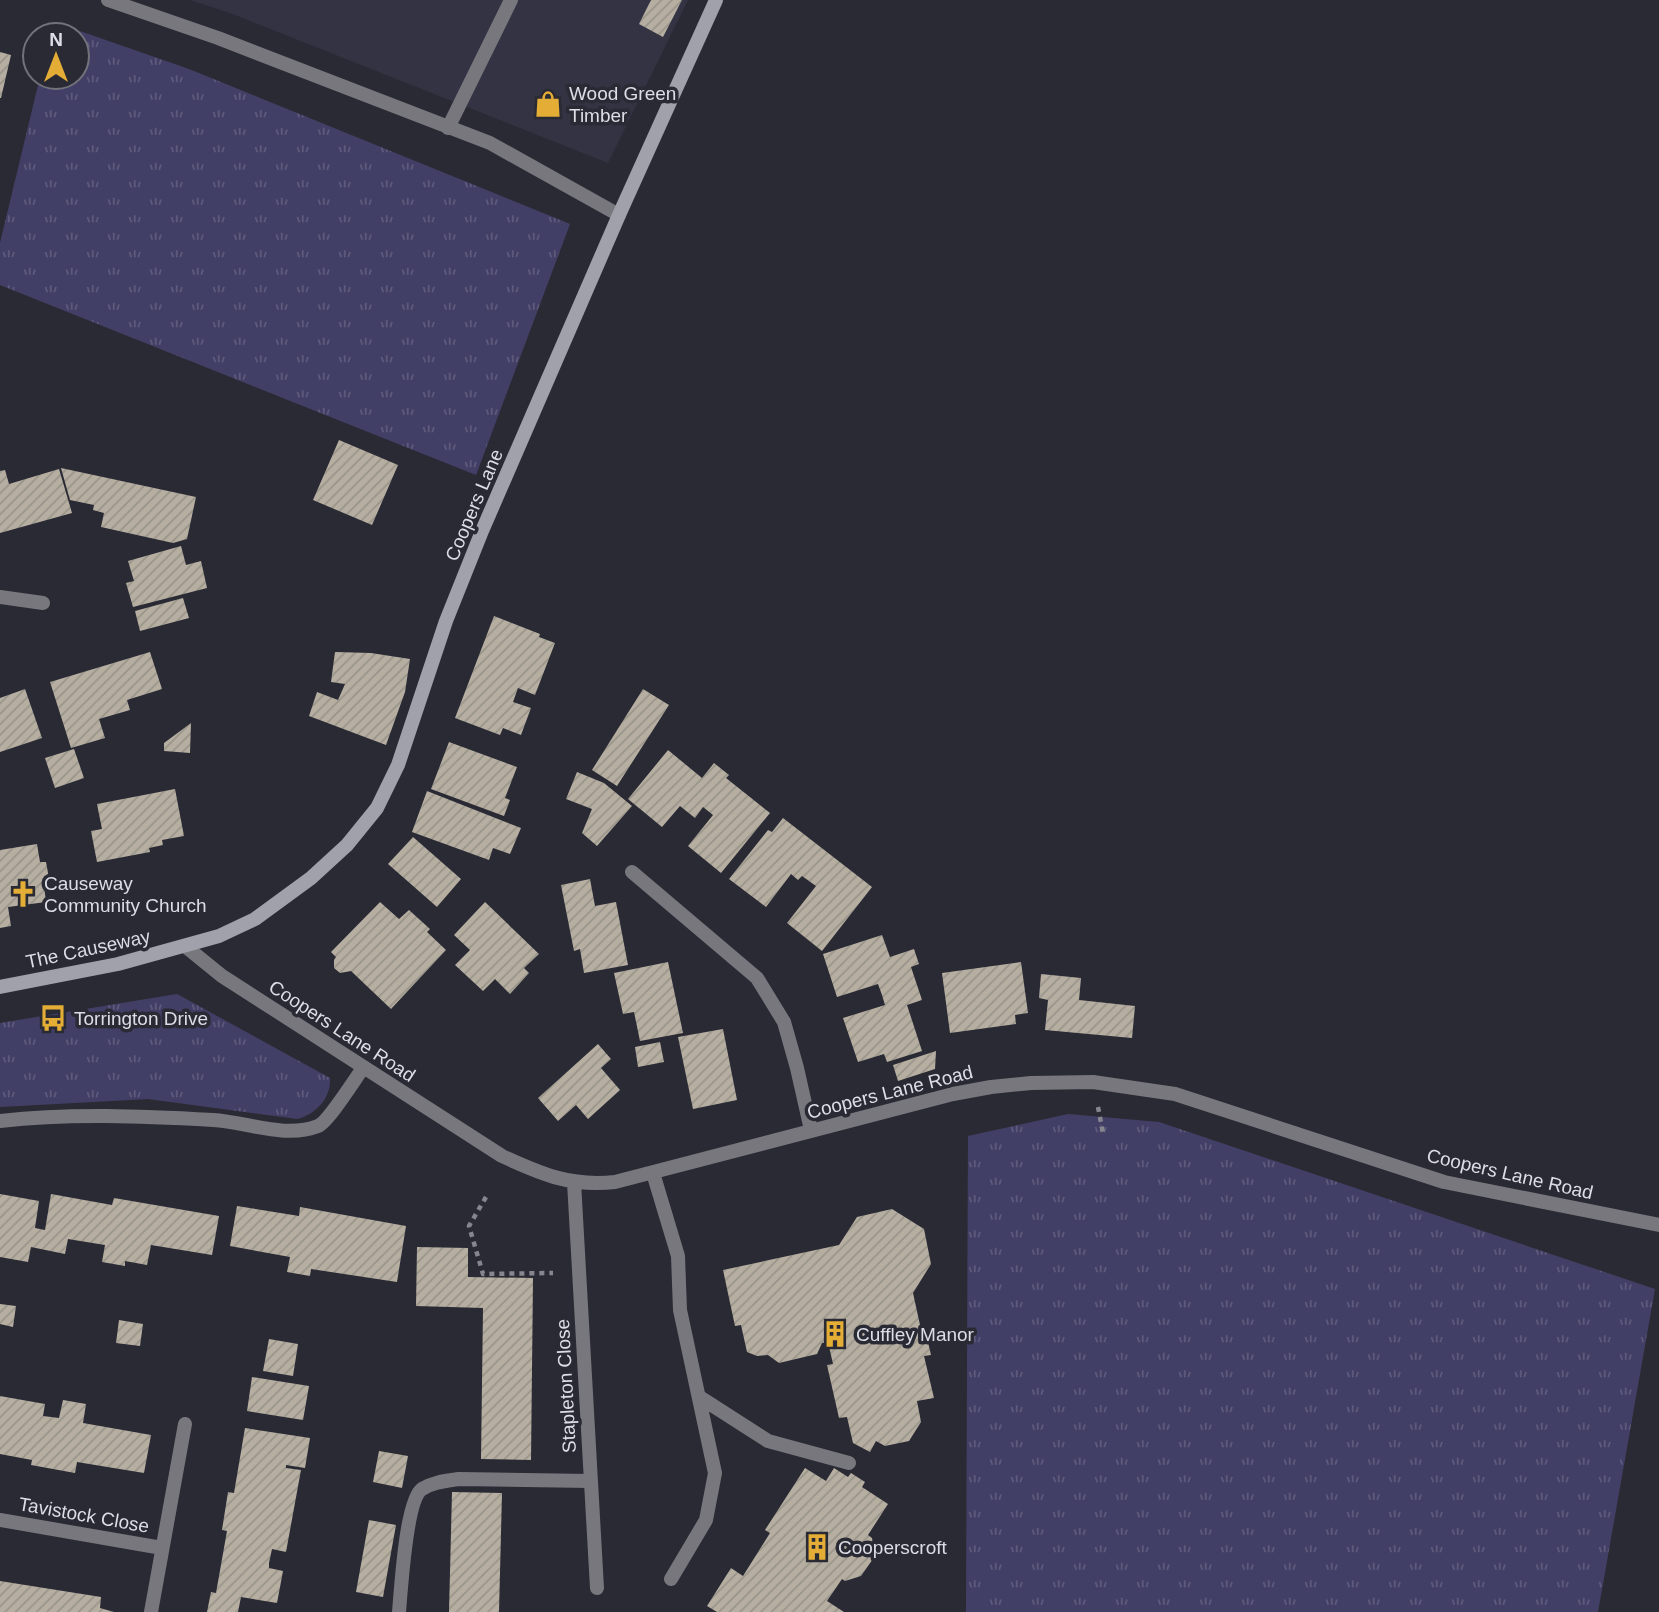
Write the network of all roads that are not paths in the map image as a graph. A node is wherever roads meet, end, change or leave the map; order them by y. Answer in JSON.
{"nodes":[{"id":1,"x":108,"y":0,"type":"edge"},
{"id":2,"x":510,"y":0,"type":"edge"},
{"id":3,"x":716,"y":0,"type":"edge"},
{"id":4,"x":448,"y":128,"type":"junction"},
{"id":5,"x":619,"y":215,"type":"junction"},
{"id":6,"x":0,"y":597,"type":"edge"},
{"id":7,"x":44,"y":603,"type":"dead end"},
{"id":8,"x":632,"y":872,"type":"dead end"},
{"id":9,"x":185,"y":946,"type":"junction"},
{"id":10,"x":0,"y":987,"type":"edge"},
{"id":11,"x":363,"y":1068,"type":"junction"},
{"id":12,"x":0,"y":1121,"type":"edge"},
{"id":13,"x":811,"y":1130,"type":"junction"},
{"id":14,"x":653,"y":1173,"type":"junction"},
{"id":15,"x":574,"y":1182,"type":"junction"},
{"id":16,"x":1659,"y":1226,"type":"edge"},
{"id":17,"x":701,"y":1398,"type":"junction"},
{"id":18,"x":185,"y":1424,"type":"dead end"},
{"id":19,"x":849,"y":1463,"type":"dead end"},
{"id":20,"x":590,"y":1481,"type":"junction"},
{"id":21,"x":0,"y":1520,"type":"edge"},
{"id":22,"x":162,"y":1548,"type":"junction"},
{"id":23,"x":671,"y":1579,"type":"dead end"},
{"id":24,"x":597,"y":1588,"type":"dead end"},
{"id":25,"x":150,"y":1612,"type":"edge"},
{"id":26,"x":399,"y":1612,"type":"edge"}],
"edges":[{"from":1,"to":4,"type":"street"},
{"from":2,"to":4,"type":"street"},
{"from":3,"to":5,"type":"main road","name":"Coopers Lane"},
{"from":4,"to":5,"type":"street"},
{"from":5,"to":9,"type":"main road","name":"Coopers Lane"},
{"from":6,"to":7,"type":"street"},
{"from":8,"to":13,"type":"street"},
{"from":9,"to":10,"type":"main road","name":"The Causeway"},
{"from":9,"to":11,"type":"street","name":"Coopers Lane Road"},
{"from":11,"to":12,"type":"street"},
{"from":11,"to":15,"type":"street","name":"Coopers Lane Road"},
{"from":13,"to":14,"type":"street","name":"Coopers Lane Road"},
{"from":13,"to":16,"type":"street","name":"Coopers Lane Road"},
{"from":14,"to":15,"type":"street","name":"Coopers Lane Road"},
{"from":14,"to":17,"type":"street"},
{"from":15,"to":20,"type":"street","name":"Stapleton Close"},
{"from":17,"to":19,"type":"street"},
{"from":17,"to":23,"type":"street"},
{"from":18,"to":22,"type":"street","name":"Tavistock Close"},
{"from":20,"to":24,"type":"street","name":"Stapleton Close"},
{"from":20,"to":26,"type":"street"},
{"from":21,"to":22,"type":"street","name":"Tavistock Close"},
{"from":22,"to":25,"type":"street","name":"Tavistock Close"}]}
